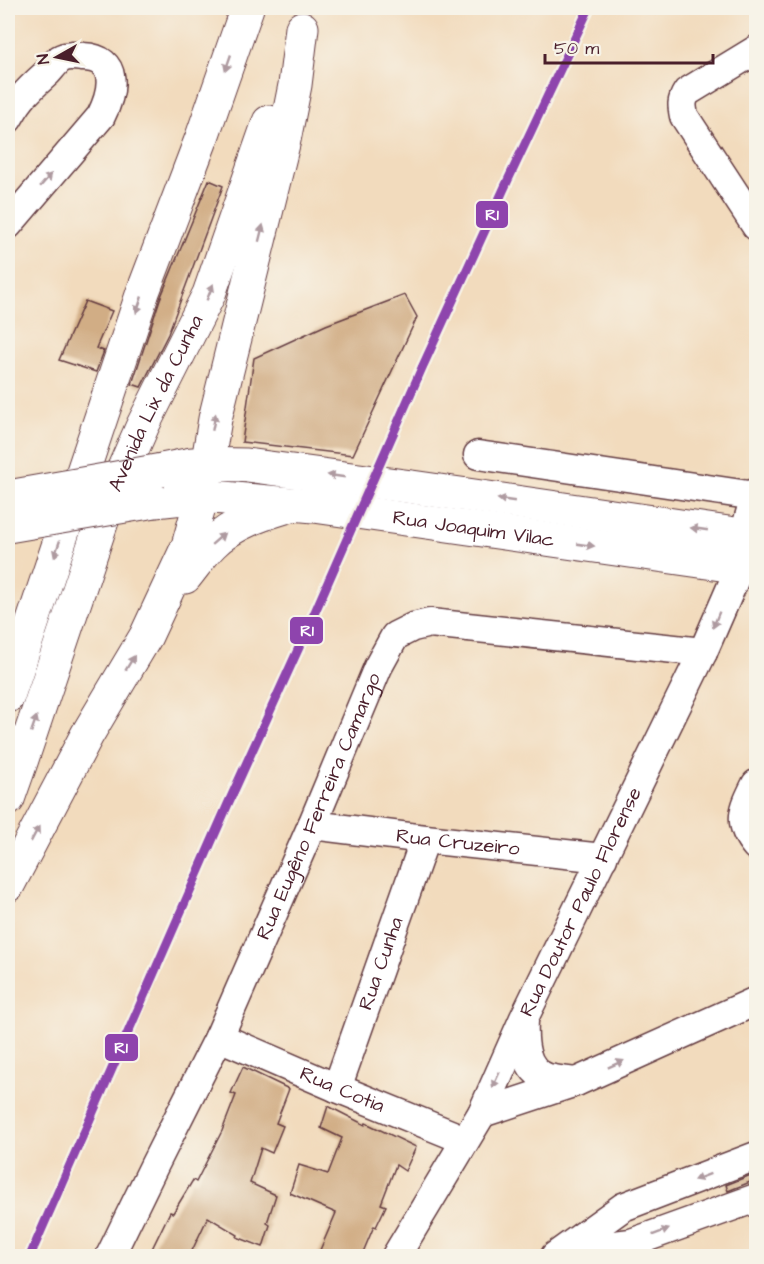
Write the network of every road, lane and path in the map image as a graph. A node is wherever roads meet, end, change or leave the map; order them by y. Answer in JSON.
{"nodes":[{"id":1,"x":247,"y":8,"type":"edge"},
{"id":2,"x":304,"y":18,"type":"edge"},
{"id":3,"x":756,"y":50,"type":"edge"},
{"id":4,"x":8,"y":119,"type":"edge"},
{"id":5,"x":8,"y":225,"type":"edge"},
{"id":6,"x":756,"y":226,"type":"edge"},
{"id":7,"x":478,"y":455,"type":"dead end"},
{"id":8,"x":207,"y":464,"type":"junction"},
{"id":9,"x":159,"y":486,"type":"junction"},
{"id":10,"x":756,"y":494,"type":"edge"},
{"id":11,"x":201,"y":496,"type":"junction"},
{"id":12,"x":8,"y":497,"type":"edge"},
{"id":13,"x":305,"y":505,"type":"junction"},
{"id":14,"x":8,"y":526,"type":"edge"},
{"id":15,"x":749,"y":552,"type":"edge"},
{"id":16,"x":146,"y":636,"type":"junction"},
{"id":17,"x":703,"y":652,"type":"junction"},
{"id":18,"x":8,"y":696,"type":"edge"},
{"id":19,"x":756,"y":784,"type":"edge"},
{"id":20,"x":8,"y":799,"type":"edge"},
{"id":21,"x":312,"y":825,"type":"junction"},
{"id":22,"x":425,"y":839,"type":"junction"},
{"id":23,"x":756,"y":846,"type":"edge"},
{"id":24,"x":603,"y":858,"type":"junction"},
{"id":25,"x":8,"y":885,"type":"edge"},
{"id":26,"x":756,"y":1001,"type":"edge"},
{"id":27,"x":524,"y":1018,"type":"junction"},
{"id":28,"x":219,"y":1037,"type":"junction"},
{"id":29,"x":576,"y":1082,"type":"junction"},
{"id":30,"x":337,"y":1088,"type":"junction"},
{"id":31,"x":482,"y":1113,"type":"junction"},
{"id":32,"x":465,"y":1140,"type":"junction"},
{"id":33,"x":756,"y":1156,"type":"edge"},
{"id":34,"x":756,"y":1198,"type":"edge"},
{"id":35,"x":559,"y":1254,"type":"edge"},
{"id":36,"x":110,"y":1257,"type":"edge"},
{"id":37,"x":396,"y":1257,"type":"edge"}],
"edges":[{"from":1,"to":18,"type":"main road","name":"Avenida Lix da Cunha","one_way":true},
{"from":8,"to":2,"type":"main road","one_way":true},
{"from":20,"to":2,"type":"main road","name":"Avenida Lix da Cunha","one_way":true},
{"from":3,"to":6,"type":"street"},
{"from":5,"to":4,"type":"street","one_way":true},
{"from":7,"to":10,"type":"street"},
{"from":8,"to":9,"type":"main road","name":"Rua Joaquim Vilac"},
{"from":8,"to":11,"type":"main road"},
{"from":15,"to":8,"type":"main road","name":"Rua Joaquim Vilac","one_way":true},
{"from":9,"to":11,"type":"main road","name":"Rua Joaquim Vilac"},
{"from":9,"to":12,"type":"main road","bridge":true},
{"from":9,"to":14,"type":"main road","bridge":true},
{"from":10,"to":15,"type":"street","name":"Rua Doutor Paulo Florense"},
{"from":11,"to":13,"type":"main road","name":"Rua Joaquim Vilac"},
{"from":11,"to":16,"type":"main road"},
{"from":13,"to":15,"type":"main road","name":"Rua Joaquim Vilac","one_way":true},
{"from":16,"to":13,"type":"main road","one_way":true},
{"from":15,"to":17,"type":"street","name":"Rua Doutor Paulo Florense","one_way":true},
{"from":25,"to":16,"type":"main road","one_way":true},
{"from":17,"to":21,"type":"street","name":"Rua Eugêno Ferreira Camargo"},
{"from":17,"to":24,"type":"street","name":"Rua Doutor Paulo Florense"},
{"from":19,"to":23,"type":"street"},
{"from":21,"to":22,"type":"street","name":"Rua Cruzeiro"},
{"from":21,"to":28,"type":"street","name":"Rua Eugêno Ferreira Camargo"},
{"from":22,"to":24,"type":"street","name":"Rua Cruzeiro"},
{"from":22,"to":30,"type":"street","name":"Rua Cunha"},
{"from":24,"to":27,"type":"street","name":"Rua Doutor Paulo Florense"},
{"from":29,"to":26,"type":"street","one_way":true},
{"from":27,"to":29,"type":"street"},
{"from":27,"to":31,"type":"street","name":"Rua Doutor Paulo Florense","one_way":true},
{"from":28,"to":30,"type":"street","name":"Rua Cotia"},
{"from":28,"to":36,"type":"street","name":"Rua Eugêno Ferreira Camargo"},
{"from":29,"to":31,"type":"street"},
{"from":30,"to":32,"type":"street","name":"Rua Cotia"},
{"from":31,"to":32,"type":"street","name":"Rua Doutor Paulo Florense"},
{"from":32,"to":37,"type":"street","name":"Rua Doutor Paulo Florense"},
{"from":33,"to":35,"type":"street","one_way":true},
{"from":35,"to":34,"type":"street","one_way":true}]}
